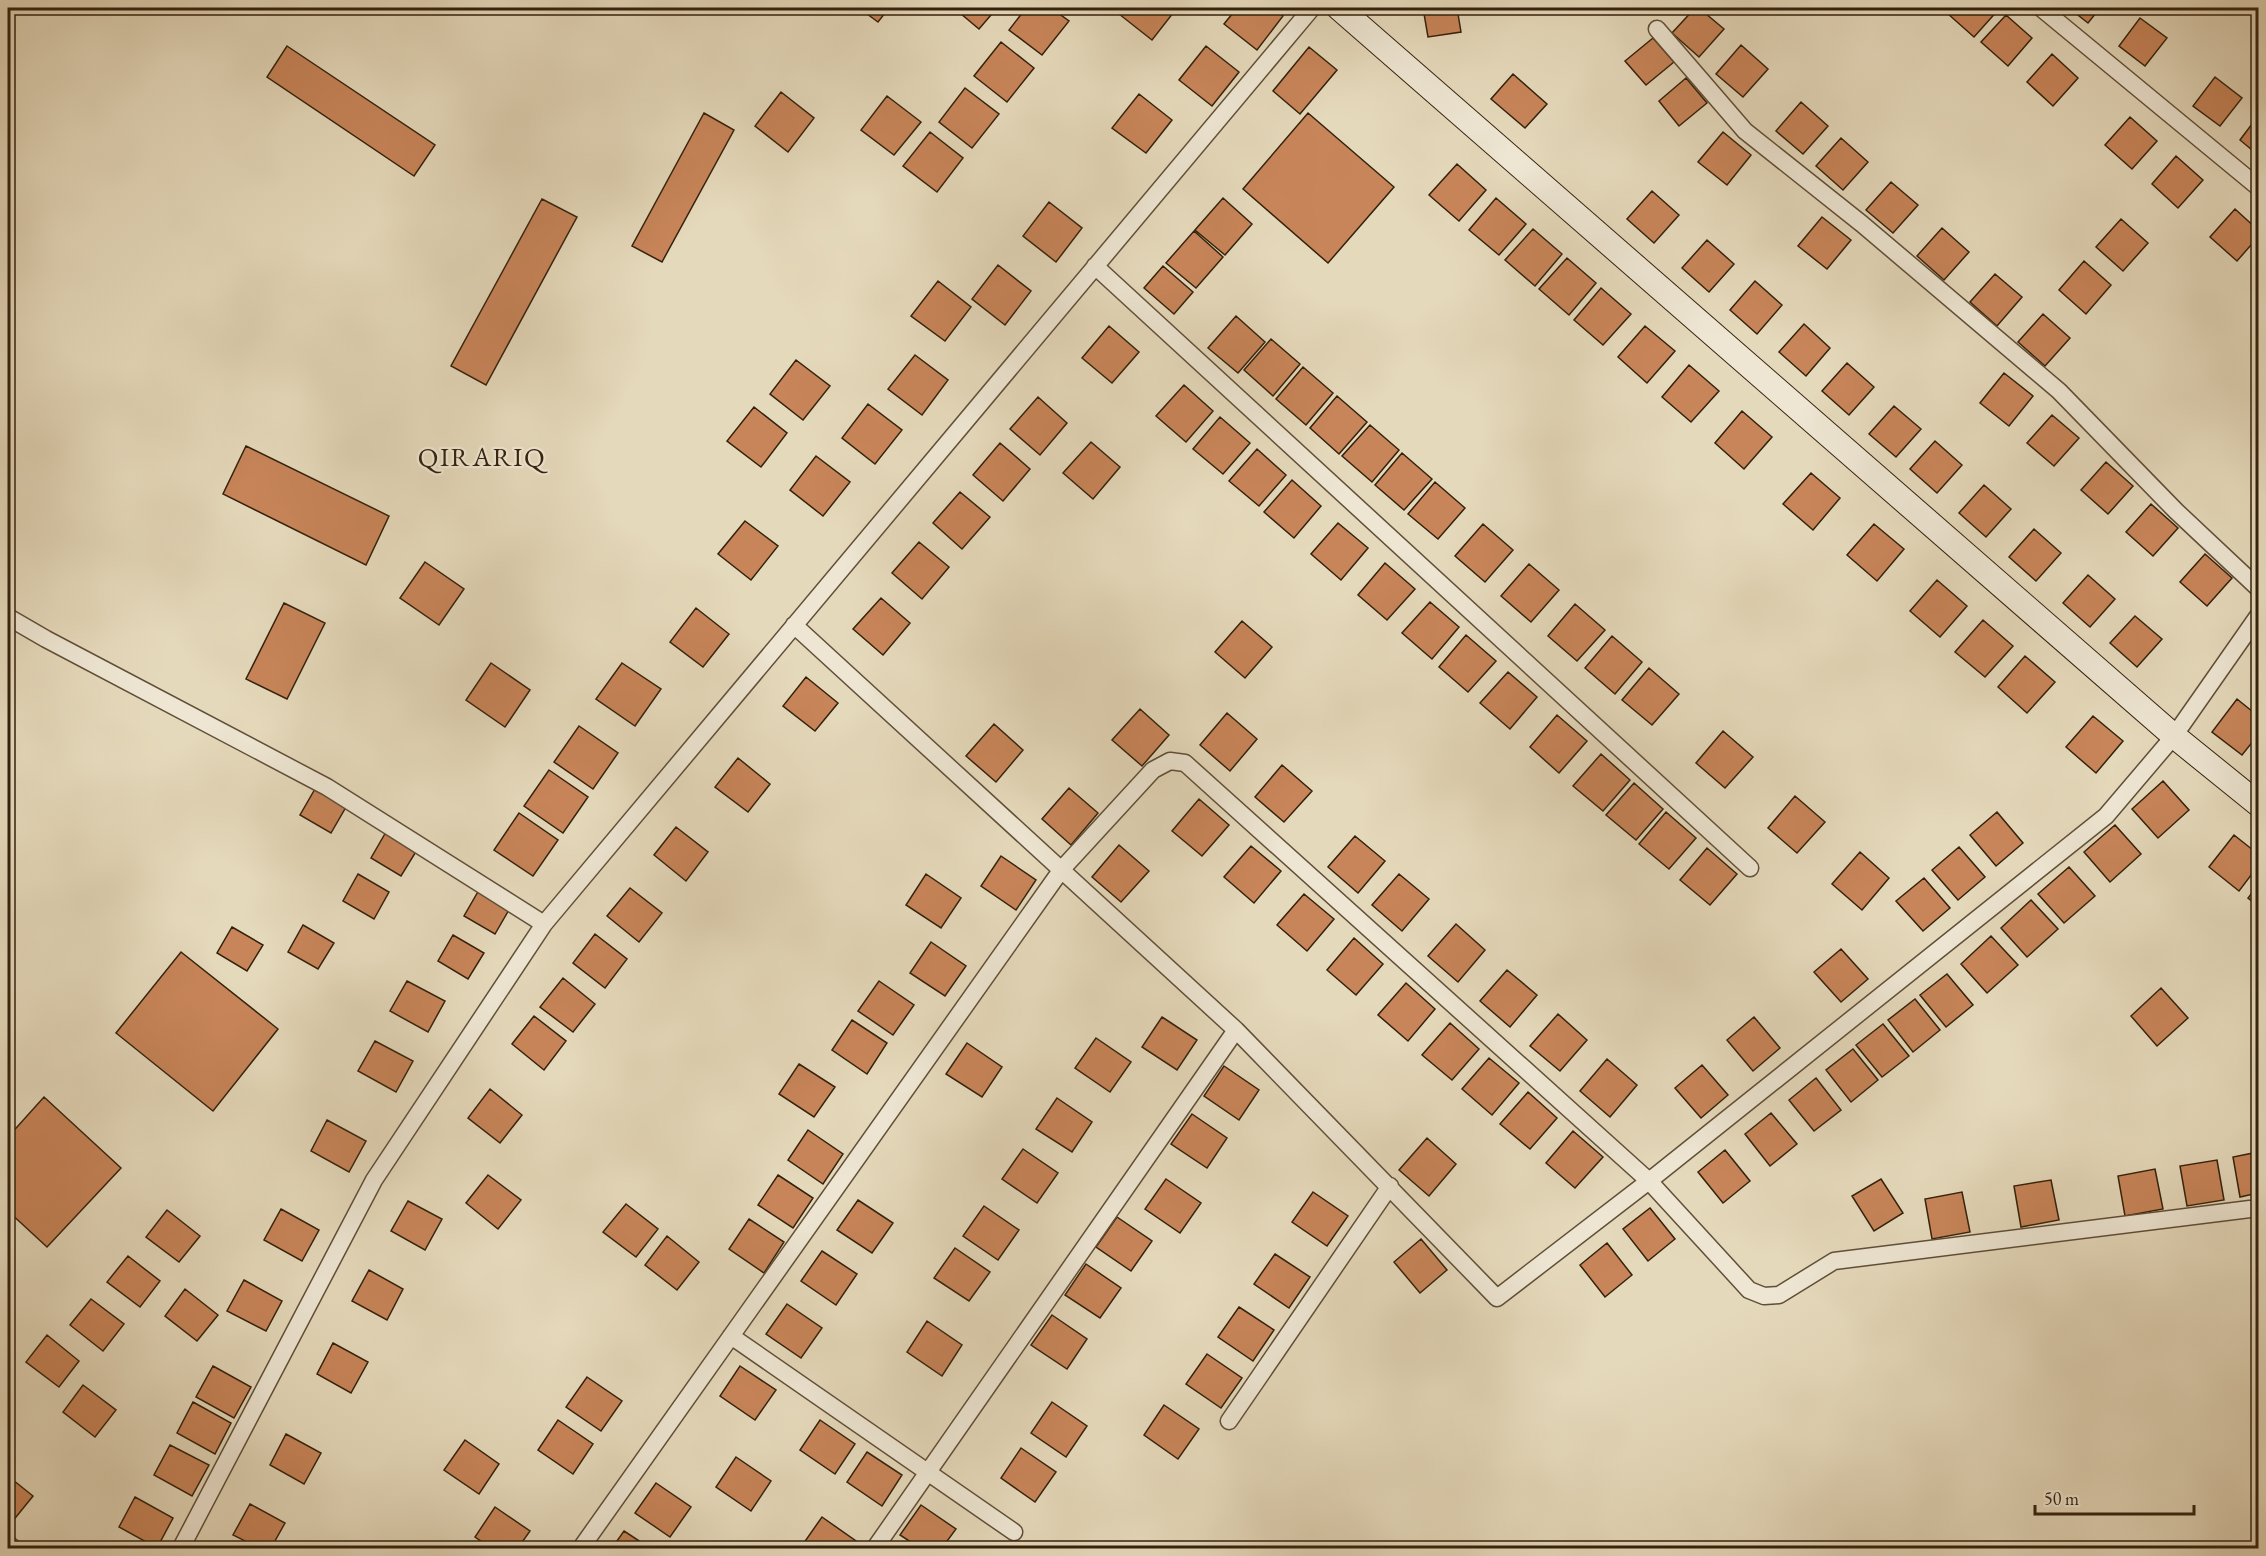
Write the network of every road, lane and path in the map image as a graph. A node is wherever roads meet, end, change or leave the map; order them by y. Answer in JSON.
{"nodes":[{"id":1,"x":1312,"y":8,"type":"edge"},
{"id":2,"x":1339,"y":8,"type":"edge"},
{"id":3,"x":2041,"y":8,"type":"edge"},
{"id":4,"x":1658,"y":29,"type":"dead end"},
{"id":5,"x":2259,"y":187,"type":"edge"},
{"id":6,"x":1095,"y":266,"type":"junction"},
{"id":7,"x":2259,"y":588,"type":"edge"},
{"id":8,"x":2259,"y":616,"type":"edge"},
{"id":9,"x":8,"y":617,"type":"edge"},
{"id":10,"x":794,"y":625,"type":"junction"},
{"id":11,"x":2174,"y":736,"type":"junction"},
{"id":12,"x":2259,"y":804,"type":"edge"},
{"id":13,"x":1750,"y":868,"type":"dead end"},
{"id":14,"x":1062,"y":869,"type":"junction"},
{"id":15,"x":544,"y":924,"type":"junction"},
{"id":16,"x":1236,"y":1030,"type":"junction"},
{"id":17,"x":1649,"y":1181,"type":"junction"},
{"id":18,"x":1390,"y":1186,"type":"junction"},
{"id":19,"x":2250,"y":1209,"type":"dead end"},
{"id":20,"x":731,"y":1336,"type":"junction"},
{"id":21,"x":1229,"y":1420,"type":"dead end"},
{"id":22,"x":927,"y":1474,"type":"junction"},
{"id":23,"x":1014,"y":1532,"type":"dead end"},
{"id":24,"x":8,"y":1545,"type":"edge"},
{"id":25,"x":13,"y":1548,"type":"edge"},
{"id":26,"x":181,"y":1548,"type":"edge"},
{"id":27,"x":581,"y":1548,"type":"edge"},
{"id":28,"x":875,"y":1548,"type":"edge"}],
"edges":[{"from":1,"to":6,"type":"street"},
{"from":2,"to":11,"type":"street"},
{"from":3,"to":5,"type":"street"},
{"from":4,"to":7,"type":"street"},
{"from":6,"to":10,"type":"street"},
{"from":6,"to":13,"type":"street"},
{"from":8,"to":11,"type":"street"},
{"from":9,"to":15,"type":"street"},
{"from":10,"to":14,"type":"street"},
{"from":10,"to":15,"type":"street"},
{"from":11,"to":12,"type":"street"},
{"from":11,"to":17,"type":"street"},
{"from":14,"to":16,"type":"street"},
{"from":14,"to":17,"type":"street"},
{"from":14,"to":20,"type":"street"},
{"from":15,"to":26,"type":"street"},
{"from":16,"to":18,"type":"street"},
{"from":16,"to":22,"type":"street"},
{"from":17,"to":18,"type":"street"},
{"from":17,"to":19,"type":"street"},
{"from":18,"to":21,"type":"street"},
{"from":20,"to":22,"type":"street"},
{"from":20,"to":27,"type":"street"},
{"from":22,"to":23,"type":"street"},
{"from":22,"to":28,"type":"street"},
{"from":24,"to":25,"type":"street"}]}
